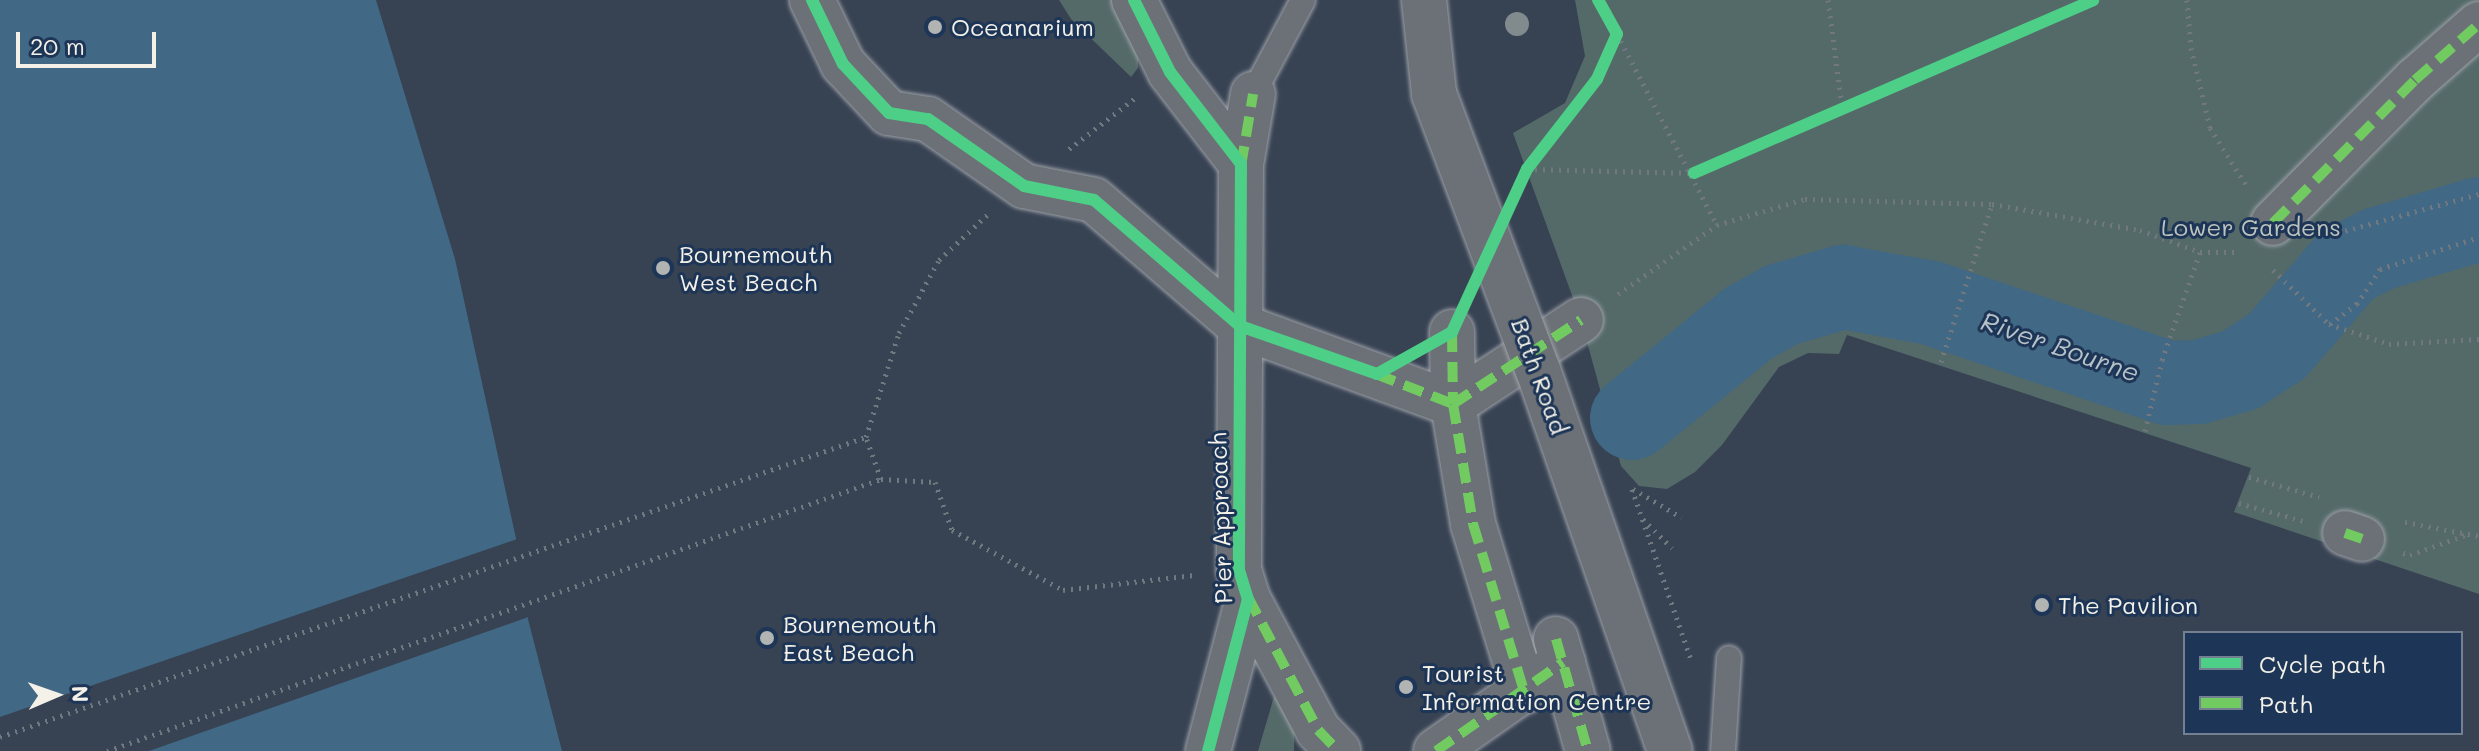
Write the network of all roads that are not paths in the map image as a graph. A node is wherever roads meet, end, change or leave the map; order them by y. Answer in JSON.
{"nodes":[{"id":1,"x":812,"y":0,"type":"edge"},
{"id":2,"x":1134,"y":0,"type":"edge"},
{"id":3,"x":1303,"y":0,"type":"edge"},
{"id":4,"x":1424,"y":0,"type":"edge"},
{"id":5,"x":2479,"y":24,"type":"edge"},
{"id":6,"x":1253,"y":94,"type":"joint"},
{"id":7,"x":1241,"y":164,"type":"junction"},
{"id":8,"x":2273,"y":223,"type":"road end"},
{"id":9,"x":1581,"y":320,"type":"road end"},
{"id":10,"x":1240,"y":326,"type":"junction"},
{"id":11,"x":1452,"y":332,"type":"dead end"},
{"id":12,"x":1453,"y":404,"type":"junction"},
{"id":13,"x":1244,"y":584,"type":"junction"},
{"id":14,"x":1729,"y":658,"type":"dead end"},
{"id":15,"x":1524,"y":691,"type":"junction"},
{"id":16,"x":1208,"y":751,"type":"edge"},
{"id":17,"x":1338,"y":751,"type":"edge"},
{"id":18,"x":1436,"y":751,"type":"edge"},
{"id":19,"x":1588,"y":751,"type":"edge"},
{"id":20,"x":1670,"y":751,"type":"edge"},
{"id":21,"x":1723,"y":751,"type":"edge"}],
"edges":[{"from":1,"to":10,"type":"street"},
{"from":2,"to":7,"type":"street"},
{"from":3,"to":6,"type":"lane"},
{"from":4,"to":20,"type":"street","name":"Bath Road","bridge":true},
{"from":5,"to":8,"type":"street"},
{"from":6,"to":7,"type":"street","name":"Pier Approach"},
{"from":7,"to":10,"type":"street","name":"Pier Approach"},
{"from":9,"to":12,"type":"street"},
{"from":10,"to":12,"type":"street"},
{"from":10,"to":13,"type":"street","name":"Pier Approach"},
{"from":11,"to":12,"type":"street"},
{"from":12,"to":15,"type":"street"},
{"from":13,"to":16,"type":"street","name":"Pier Approach"},
{"from":13,"to":17,"type":"street"},
{"from":14,"to":21,"type":"lane"},
{"from":15,"to":18,"type":"street"},
{"from":15,"to":19,"type":"street"}]}
